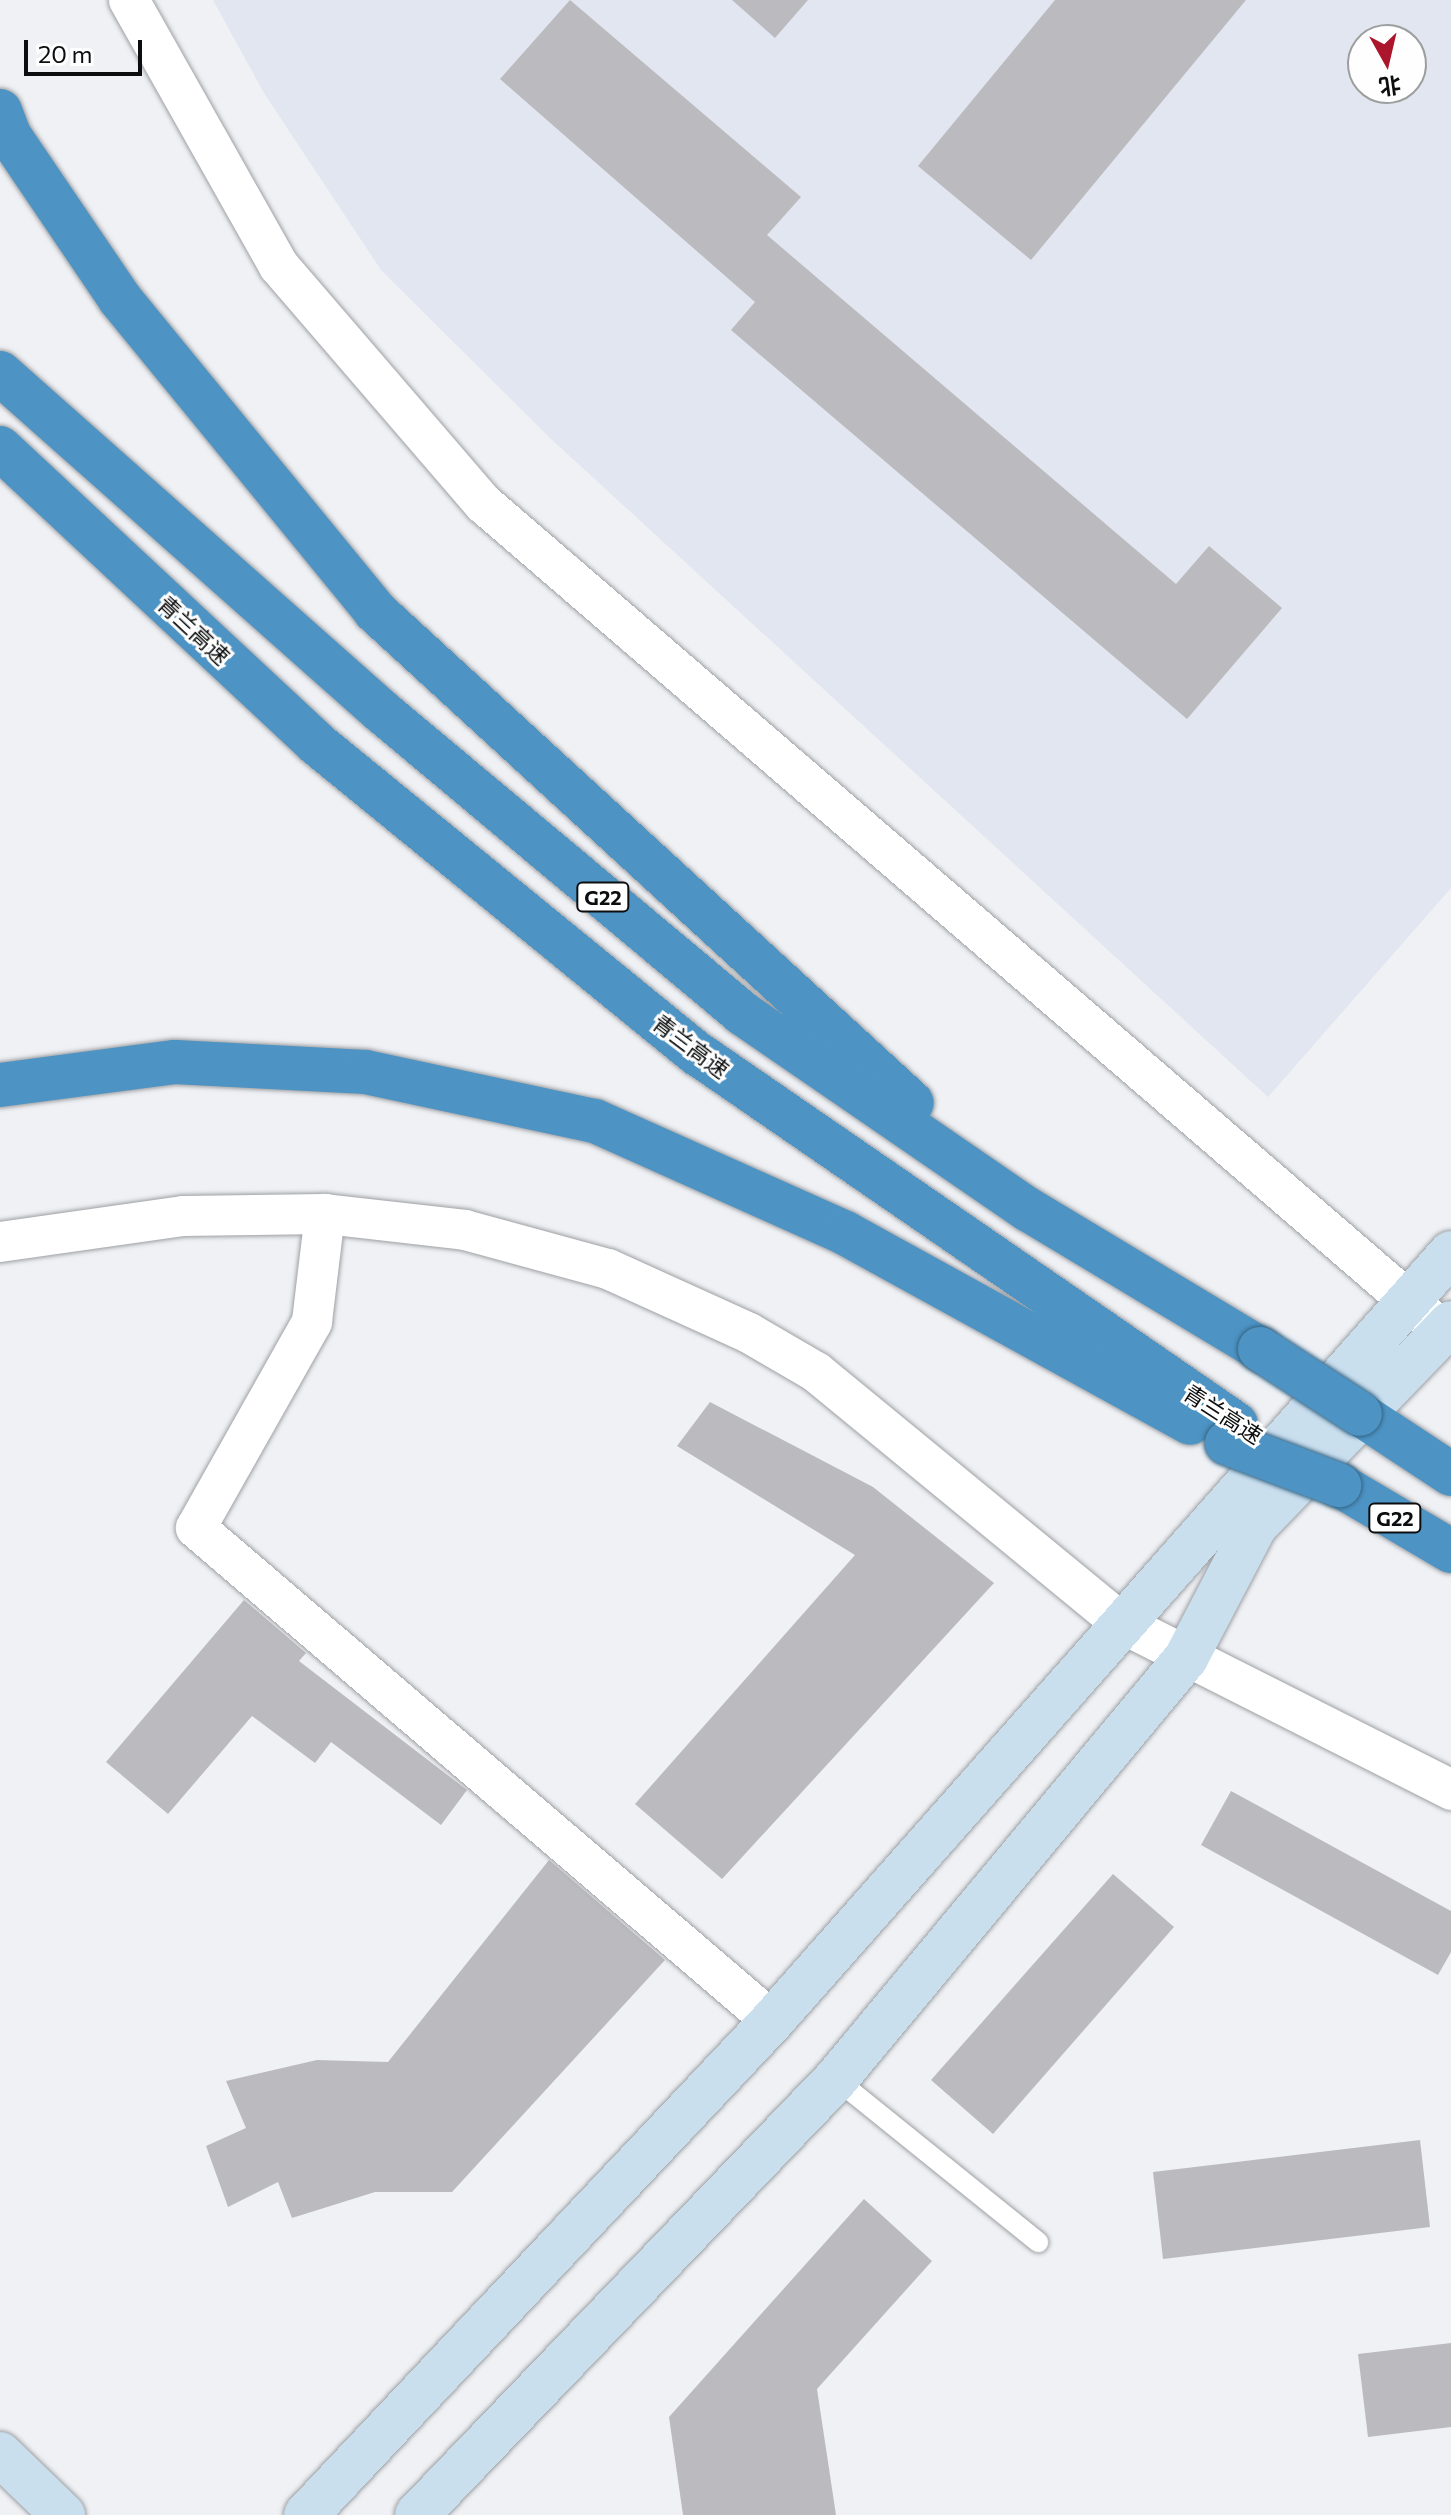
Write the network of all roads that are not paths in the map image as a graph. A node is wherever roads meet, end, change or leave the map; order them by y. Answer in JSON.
{"nodes":[{"id":1,"x":129,"y":0,"type":"edge"},
{"id":2,"x":0,"y":111,"type":"edge"},
{"id":3,"x":0,"y":373,"type":"edge"},
{"id":4,"x":0,"y":448,"type":"edge"},
{"id":5,"x":0,"y":1085,"type":"edge"},
{"id":6,"x":1029,"y":1210,"type":"junction"},
{"id":7,"x":325,"y":1214,"type":"junction"},
{"id":8,"x":0,"y":1242,"type":"edge"},
{"id":9,"x":1451,"y":1253,"type":"edge"},
{"id":10,"x":1409,"y":1301,"type":"junction"},
{"id":11,"x":1447,"y":1327,"type":"edge"},
{"id":12,"x":1231,"y":1434,"type":"junction"},
{"id":13,"x":1451,"y":1474,"type":"edge"},
{"id":14,"x":1451,"y":1551,"type":"edge"},
{"id":15,"x":1123,"y":1624,"type":"junction"},
{"id":16,"x":1186,"y":1658,"type":"junction"},
{"id":17,"x":1451,"y":1790,"type":"edge"},
{"id":18,"x":772,"y":2021,"type":"junction"},
{"id":19,"x":836,"y":2079,"type":"junction"},
{"id":20,"x":1038,"y":2242,"type":"dead end"},
{"id":21,"x":0,"y":2454,"type":"edge"},
{"id":22,"x":309,"y":2512,"type":"edge"},
{"id":23,"x":63,"y":2515,"type":"edge"},
{"id":24,"x":417,"y":2515,"type":"edge"}],
"edges":[{"from":1,"to":10,"type":"street"},
{"from":2,"to":6,"type":"highway"},
{"from":3,"to":6,"type":"highway","number":"G22"},
{"from":4,"to":12,"type":"highway","name":"青兰高速","number":"G22"},
{"from":5,"to":12,"type":"highway"},
{"from":6,"to":13,"type":"highway","number":"G22","bridge":true},
{"from":7,"to":8,"type":"street"},
{"from":7,"to":15,"type":"street"},
{"from":7,"to":18,"type":"street"},
{"from":9,"to":10,"type":"main road"},
{"from":10,"to":11,"type":"street"},
{"from":10,"to":15,"type":"main road"},
{"from":11,"to":16,"type":"main road"},
{"from":12,"to":14,"type":"highway","name":"青兰高速","number":"G22","bridge":true},
{"from":15,"to":16,"type":"street"},
{"from":15,"to":18,"type":"main road"},
{"from":16,"to":17,"type":"street"},
{"from":16,"to":19,"type":"main road"},
{"from":18,"to":22,"type":"main road"},
{"from":19,"to":20,"type":"lane"},
{"from":19,"to":24,"type":"main road"},
{"from":21,"to":23,"type":"main road"}]}
